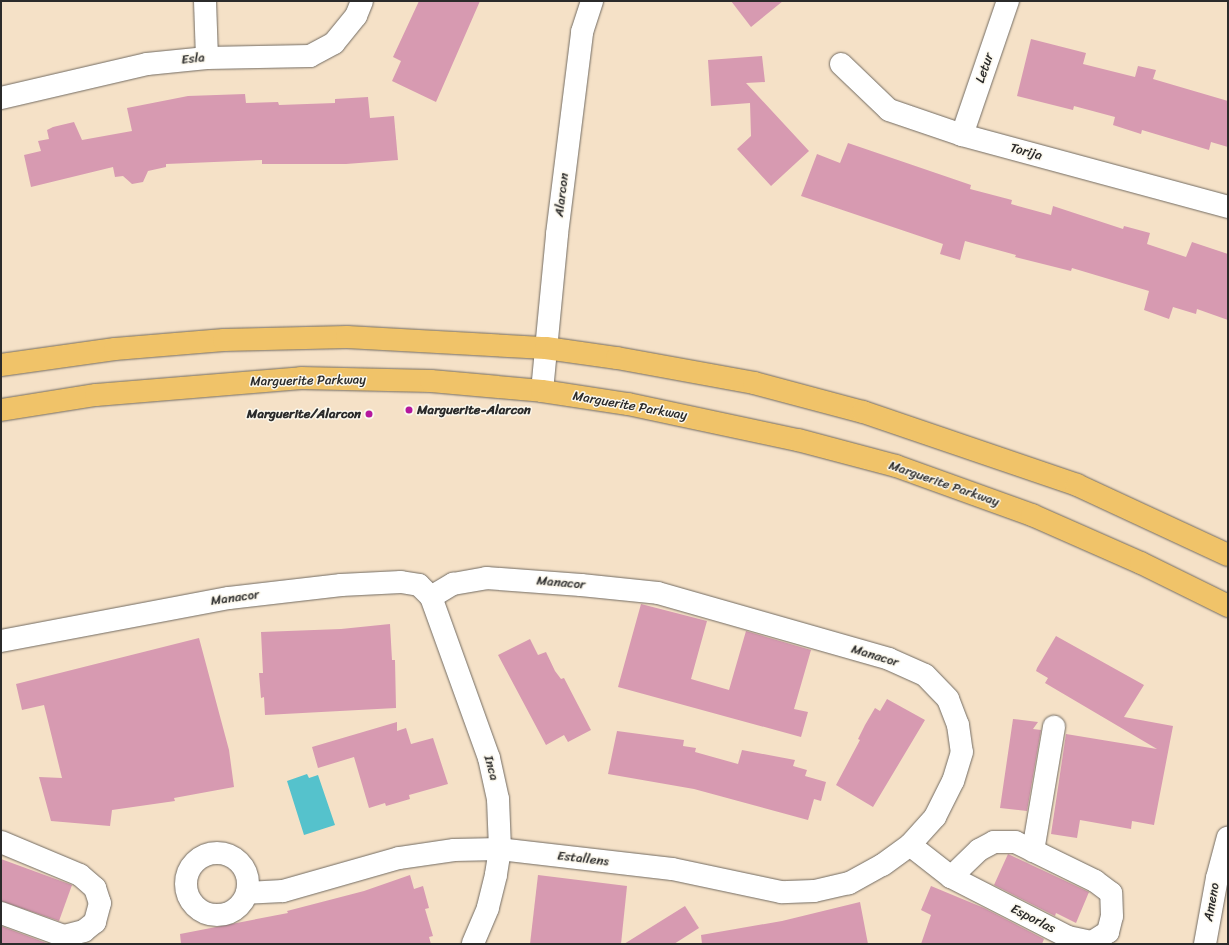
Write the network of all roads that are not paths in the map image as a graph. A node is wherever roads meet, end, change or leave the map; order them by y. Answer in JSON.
{"nodes":[{"id":1,"x":205,"y":1,"type":"edge"},
{"id":2,"x":362,"y":1,"type":"edge"},
{"id":3,"x":592,"y":1,"type":"edge"},
{"id":4,"x":1008,"y":1,"type":"edge"},
{"id":5,"x":207,"y":58,"type":"junction"},
{"id":6,"x":841,"y":64,"type":"dead end"},
{"id":7,"x":1,"y":98,"type":"edge"},
{"id":8,"x":962,"y":135,"type":"junction"},
{"id":9,"x":1228,"y":207,"type":"edge"},
{"id":10,"x":546,"y":348,"type":"junction"},
{"id":11,"x":1,"y":365,"type":"edge"},
{"id":12,"x":542,"y":391,"type":"junction"},
{"id":13,"x":1,"y":410,"type":"edge"},
{"id":14,"x":1228,"y":555,"type":"edge"},
{"id":15,"x":431,"y":597,"type":"junction"},
{"id":16,"x":1228,"y":606,"type":"edge"},
{"id":17,"x":1,"y":641,"type":"edge"},
{"id":18,"x":1054,"y":727,"type":"dead end"},
{"id":19,"x":1228,"y":837,"type":"edge"},
{"id":20,"x":1,"y":842,"type":"edge"},
{"id":21,"x":910,"y":844,"type":"junction"},
{"id":22,"x":500,"y":849,"type":"junction"},
{"id":23,"x":1033,"y":850,"type":"junction"},
{"id":24,"x":951,"y":877,"type":"junction"},
{"id":25,"x":247,"y":893,"type":"dead end"},
{"id":26,"x":1,"y":913,"type":"edge"},
{"id":27,"x":472,"y":944,"type":"edge"},
{"id":28,"x":1205,"y":944,"type":"edge"}],
"edges":[{"from":1,"to":5,"type":"street"},
{"from":2,"to":5,"type":"street","name":"Esla"},
{"from":3,"to":10,"type":"street","name":"Alarcon"},
{"from":4,"to":8,"type":"street","name":"Letur"},
{"from":5,"to":7,"type":"street","name":"Esla"},
{"from":6,"to":8,"type":"street","name":"Torija"},
{"from":8,"to":9,"type":"street","name":"Torija"},
{"from":10,"to":11,"type":"main road"},
{"from":10,"to":12,"type":"street","name":"Alarcon"},
{"from":10,"to":14,"type":"main road"},
{"from":12,"to":13,"type":"main road","name":"Marguerite Parkway"},
{"from":12,"to":16,"type":"main road","name":"Marguerite Parkway"},
{"from":15,"to":17,"type":"street","name":"Manacor"},
{"from":15,"to":21,"type":"street","name":"Manacor"},
{"from":15,"to":22,"type":"street","name":"Inca"},
{"from":18,"to":23,"type":"street"},
{"from":19,"to":28,"type":"street","name":"Ameno"},
{"from":20,"to":26,"type":"street"},
{"from":21,"to":22,"type":"street","name":"Estallens"},
{"from":21,"to":24,"type":"street","name":"Esporlas"},
{"from":22,"to":25,"type":"street","name":"Estallens"},
{"from":22,"to":27,"type":"street","name":"Inca"},
{"from":23,"to":24,"type":"street","name":"Esporlas"},
{"from":23,"to":24,"type":"street","name":"Esporlas"}]}
